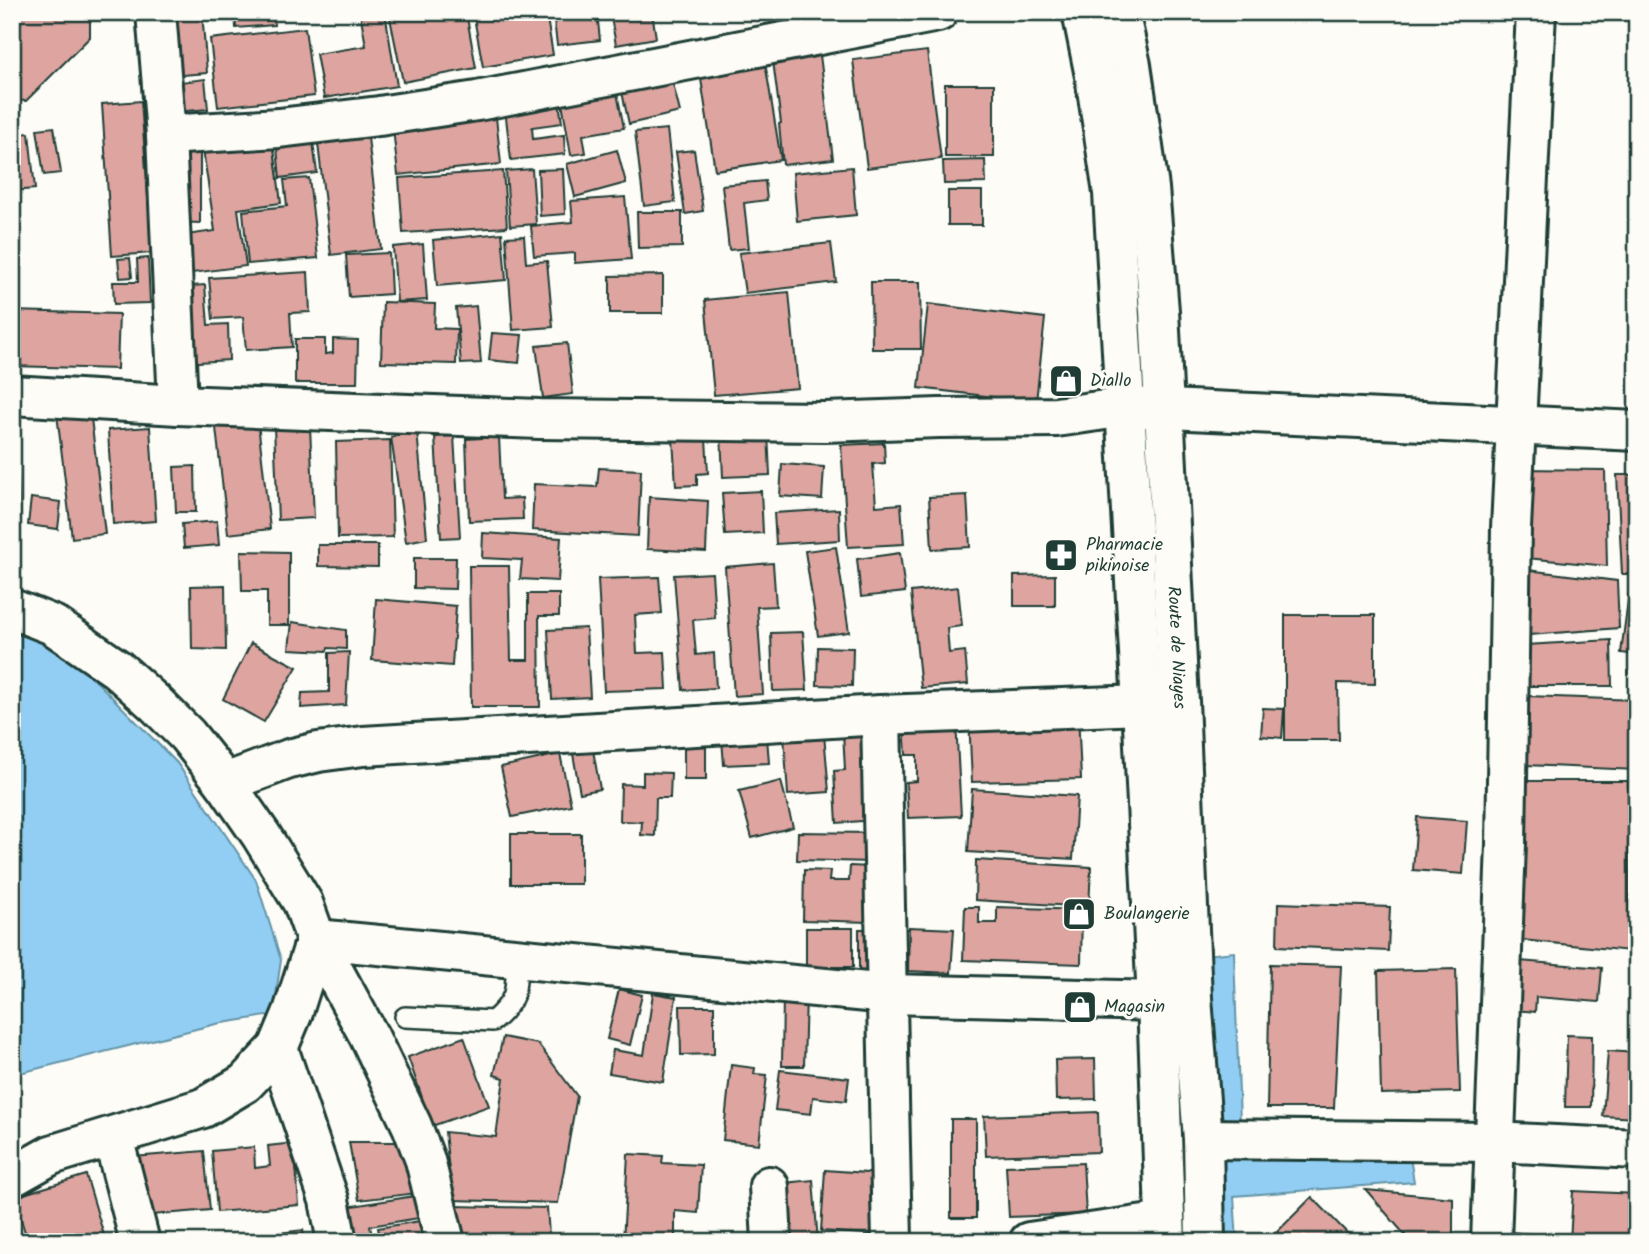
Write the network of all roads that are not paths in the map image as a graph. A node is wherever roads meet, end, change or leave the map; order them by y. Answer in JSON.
{"nodes":[{"id":1,"x":156,"y":12,"type":"edge"},
{"id":2,"x":938,"y":12,"type":"edge"},
{"id":3,"x":1082,"y":12,"type":"edge"},
{"id":4,"x":1119,"y":12,"type":"edge"},
{"id":5,"x":1536,"y":12,"type":"edge"},
{"id":6,"x":166,"y":135,"type":"junction"},
{"id":7,"x":12,"y":395,"type":"edge"},
{"id":8,"x":178,"y":405,"type":"junction"},
{"id":9,"x":1126,"y":407,"type":"junction"},
{"id":10,"x":1164,"y":409,"type":"junction"},
{"id":11,"x":1516,"y":425,"type":"junction"},
{"id":12,"x":1637,"y":431,"type":"edge"},
{"id":13,"x":12,"y":610,"type":"edge"},
{"id":14,"x":1142,"y":705,"type":"junction"},
{"id":15,"x":881,"y":715,"type":"junction"},
{"id":16,"x":225,"y":783,"type":"junction"},
{"id":17,"x":316,"y":939,"type":"junction"},
{"id":18,"x":516,"y":957,"type":"junction"},
{"id":19,"x":888,"y":994,"type":"junction"},
{"id":20,"x":1157,"y":1001,"type":"junction"},
{"id":21,"x":405,"y":1017,"type":"dead end"},
{"id":22,"x":278,"y":1048,"type":"junction"},
{"id":23,"x":113,"y":1137,"type":"junction"},
{"id":24,"x":1203,"y":1139,"type":"junction"},
{"id":25,"x":1494,"y":1142,"type":"junction"},
{"id":26,"x":1637,"y":1149,"type":"edge"},
{"id":27,"x":12,"y":1177,"type":"edge"},
{"id":28,"x":769,"y":1186,"type":"dead end"},
{"id":29,"x":1165,"y":1232,"type":"edge"},
{"id":30,"x":140,"y":1242,"type":"edge"},
{"id":31,"x":337,"y":1242,"type":"edge"},
{"id":32,"x":444,"y":1242,"type":"edge"},
{"id":33,"x":772,"y":1242,"type":"edge"},
{"id":34,"x":892,"y":1242,"type":"edge"},
{"id":35,"x":1029,"y":1242,"type":"edge"},
{"id":36,"x":1205,"y":1242,"type":"edge"},
{"id":37,"x":1491,"y":1242,"type":"edge"}],
"edges":[{"from":1,"to":6,"type":"street"},
{"from":2,"to":6,"type":"street"},
{"from":3,"to":9,"type":"street","name":"Route de Niayes"},
{"from":4,"to":10,"type":"street","name":"Route de Niayes"},
{"from":5,"to":11,"type":"street"},
{"from":6,"to":8,"type":"street"},
{"from":7,"to":8,"type":"street"},
{"from":8,"to":9,"type":"street"},
{"from":9,"to":10,"type":"street"},
{"from":9,"to":14,"type":"street","name":"Route de Niayes"},
{"from":10,"to":11,"type":"street"},
{"from":10,"to":24,"type":"street","name":"Route de Niayes"},
{"from":11,"to":12,"type":"street"},
{"from":11,"to":25,"type":"street"},
{"from":13,"to":16,"type":"street"},
{"from":14,"to":15,"type":"street"},
{"from":14,"to":20,"type":"street","name":"Route de Niayes"},
{"from":15,"to":16,"type":"street"},
{"from":15,"to":19,"type":"street"},
{"from":16,"to":17,"type":"street"},
{"from":17,"to":18,"type":"street"},
{"from":17,"to":22,"type":"street"},
{"from":17,"to":32,"type":"street"},
{"from":18,"to":19,"type":"street"},
{"from":18,"to":21,"type":"lane"},
{"from":19,"to":20,"type":"street"},
{"from":19,"to":34,"type":"street"},
{"from":20,"to":29,"type":"street","name":"Route de Niayes"},
{"from":22,"to":23,"type":"street"},
{"from":22,"to":31,"type":"street"},
{"from":23,"to":27,"type":"street"},
{"from":23,"to":30,"type":"street"},
{"from":24,"to":25,"type":"street"},
{"from":24,"to":36,"type":"street","name":"Route de Niayes"},
{"from":25,"to":26,"type":"street"},
{"from":25,"to":37,"type":"street"},
{"from":28,"to":33,"type":"street"},
{"from":29,"to":35,"type":"street"}]}
